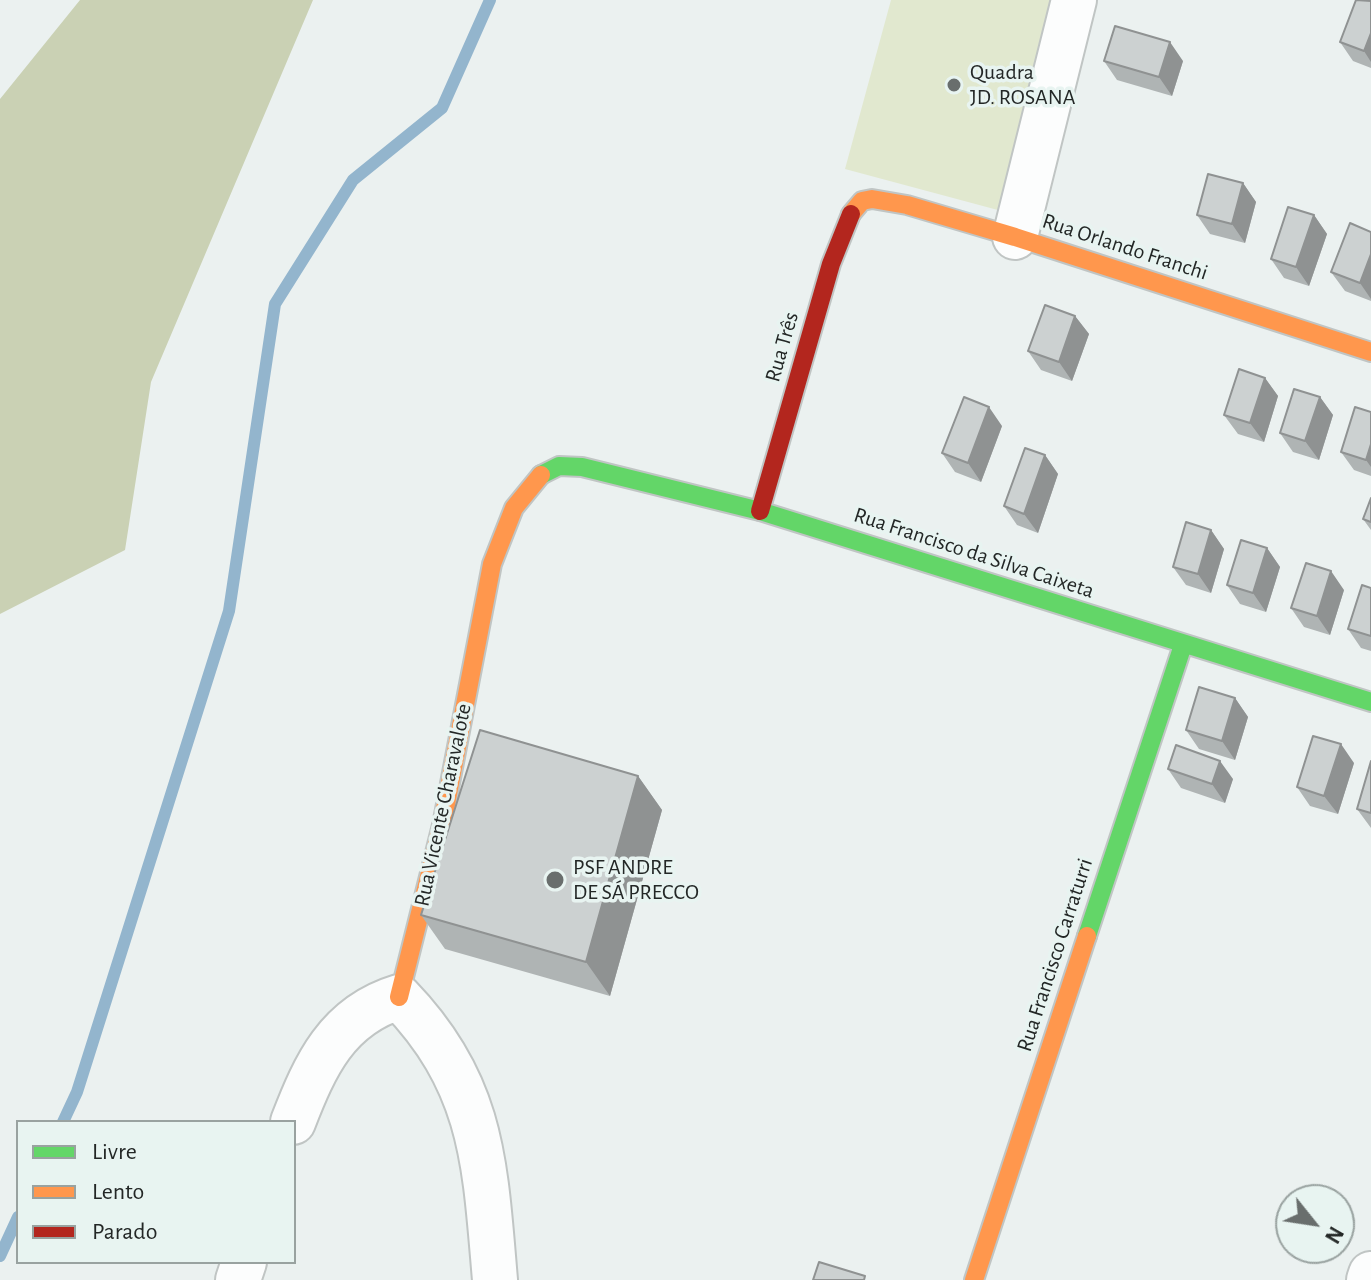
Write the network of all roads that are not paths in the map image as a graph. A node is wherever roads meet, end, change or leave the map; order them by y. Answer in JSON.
{"nodes":[{"id":1,"x":1074,"y":0,"type":"edge"},
{"id":2,"x":862,"y":201,"type":"joint"},
{"id":3,"x":1015,"y":237,"type":"junction"},
{"id":4,"x":1371,"y":352,"type":"edge"},
{"id":5,"x":559,"y":466,"type":"joint"},
{"id":6,"x":760,"y":511,"type":"junction"},
{"id":7,"x":1183,"y":645,"type":"junction"},
{"id":8,"x":1371,"y":702,"type":"edge"},
{"id":9,"x":399,"y":997,"type":"junction"},
{"id":10,"x":294,"y":1120,"type":"edge"},
{"id":11,"x":1371,"y":1274,"type":"edge"},
{"id":12,"x":495,"y":1280,"type":"edge"},
{"id":13,"x":974,"y":1280,"type":"edge"},
{"id":14,"x":1369,"y":1280,"type":"edge"}],
"edges":[{"from":1,"to":3,"type":"street"},
{"from":2,"to":3,"type":"street","name":"Rua Orlando Franchi"},
{"from":2,"to":6,"type":"street","name":"Rua Três"},
{"from":3,"to":4,"type":"street","name":"Rua Orlando Franchi"},
{"from":5,"to":6,"type":"street","name":"Rua Francisco da Silva Caixeta"},
{"from":5,"to":9,"type":"street","name":"Rua Vicente Charavalote"},
{"from":6,"to":7,"type":"street","name":"Rua Francisco da Silva Caixeta"},
{"from":7,"to":8,"type":"street","name":"Rua Francisco da Silva Caixeta"},
{"from":7,"to":13,"type":"street","name":"Rua Francisco Carraturri"},
{"from":9,"to":10,"type":"street"},
{"from":9,"to":12,"type":"street"},
{"from":11,"to":14,"type":"street"}]}
